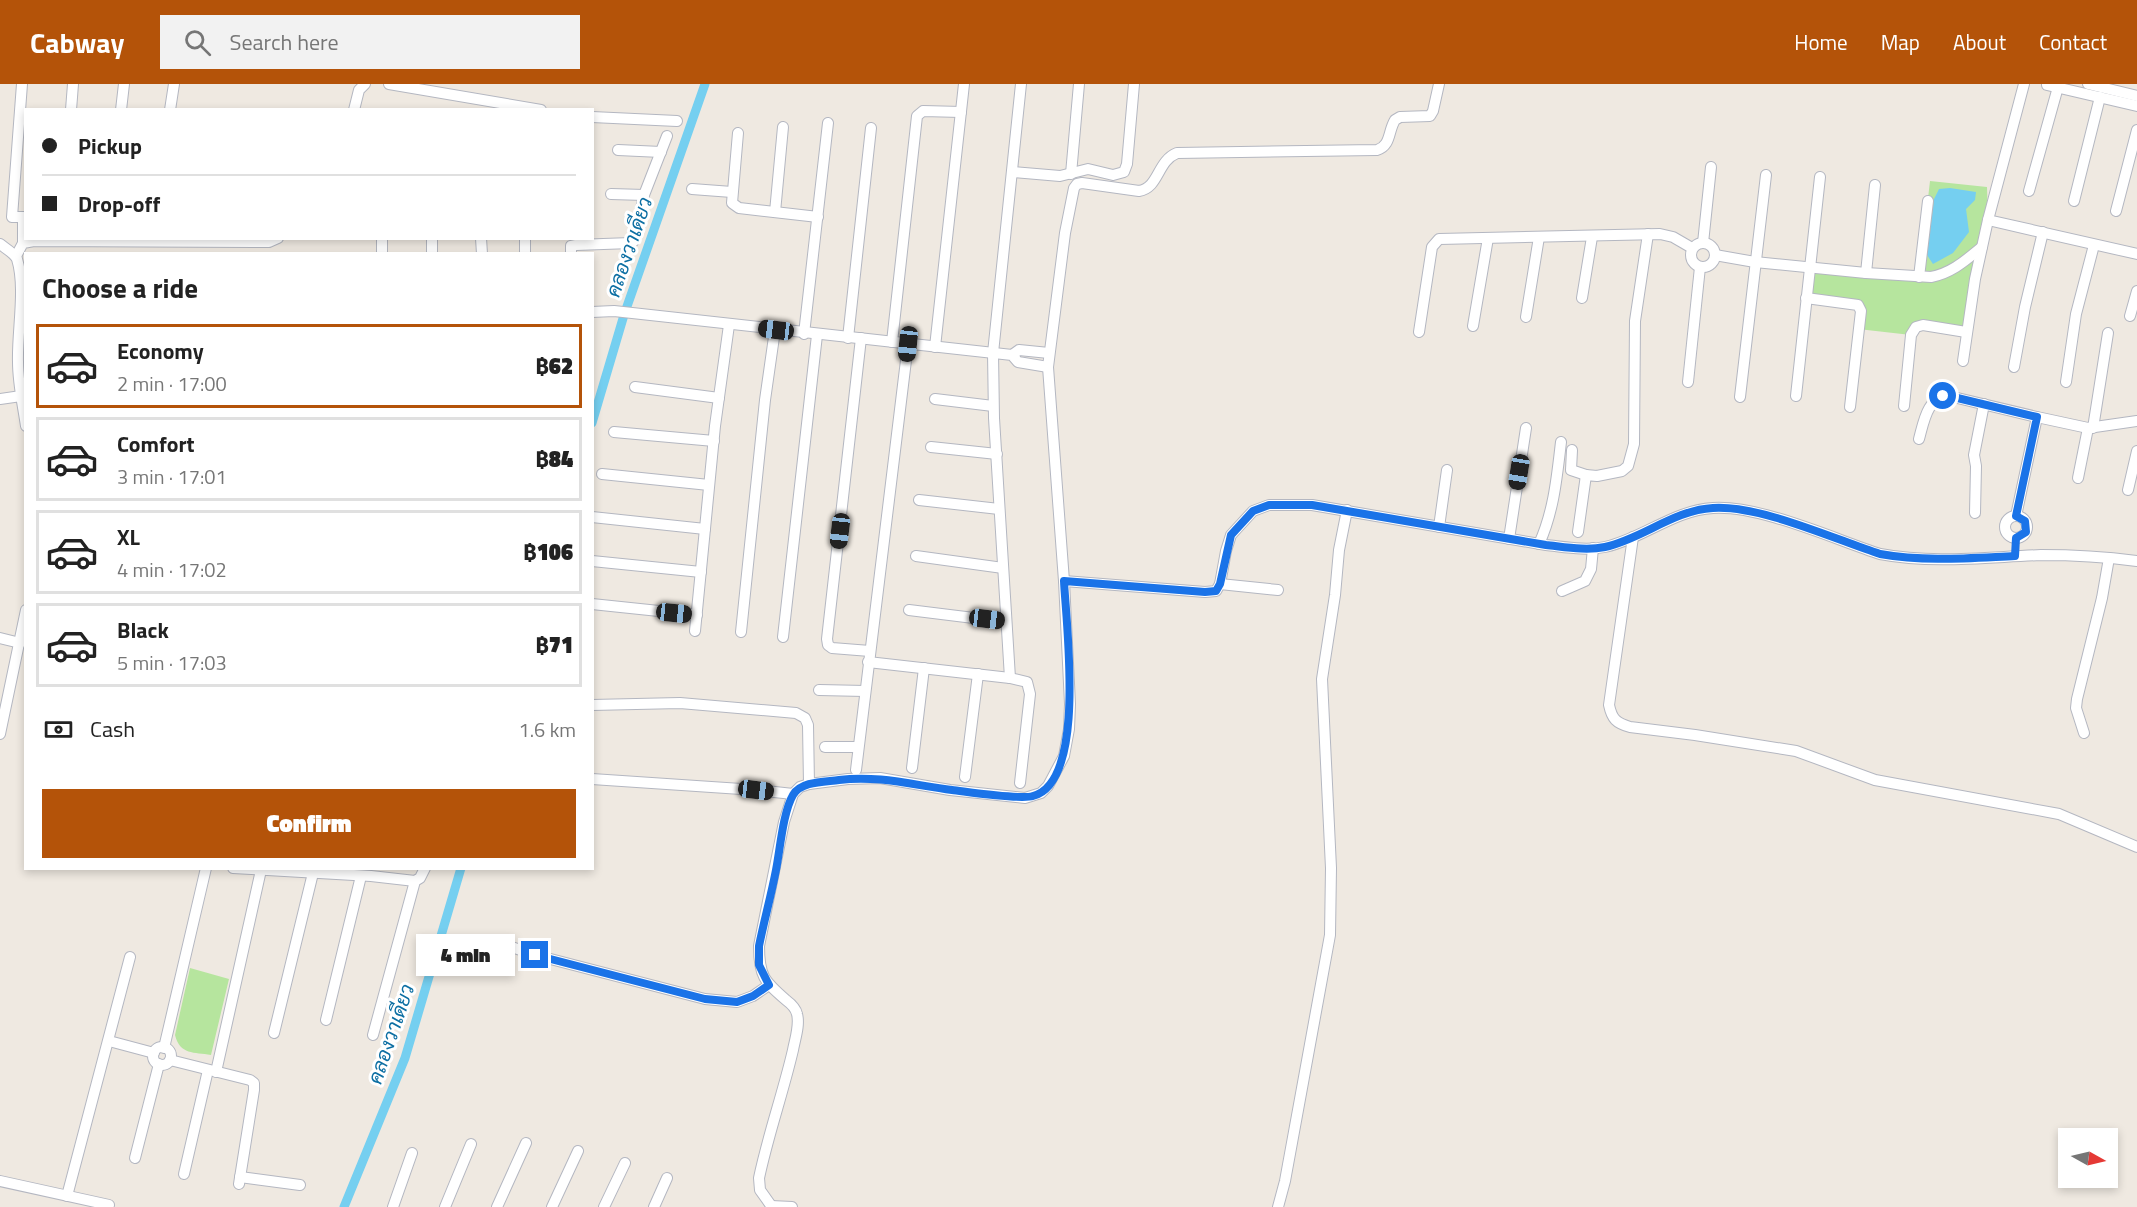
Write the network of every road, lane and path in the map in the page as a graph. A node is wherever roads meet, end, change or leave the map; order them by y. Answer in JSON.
{"nodes":[{"id":1,"x":22,"y":84,"type":"edge"},
{"id":2,"x":73,"y":84,"type":"edge"},
{"id":3,"x":124,"y":84,"type":"edge"},
{"id":4,"x":174,"y":84,"type":"edge"},
{"id":5,"x":365,"y":84,"type":"edge"},
{"id":6,"x":389,"y":84,"type":"edge"},
{"id":7,"x":963,"y":84,"type":"edge"},
{"id":8,"x":1022,"y":84,"type":"edge"},
{"id":9,"x":1079,"y":84,"type":"edge"},
{"id":10,"x":1134,"y":84,"type":"edge"},
{"id":11,"x":1439,"y":84,"type":"edge"},
{"id":12,"x":2024,"y":84,"type":"edge"},
{"id":13,"x":2088,"y":84,"type":"edge"},
{"id":14,"x":2053,"y":86,"type":"edge"},
{"id":15,"x":2132,"y":91,"type":"edge"},
{"id":16,"x":2100,"y":97,"type":"junction"},
{"id":17,"x":2137,"y":106,"type":"edge"},
{"id":18,"x":71,"y":108,"type":"edge"},
{"id":19,"x":121,"y":108,"type":"edge"},
{"id":20,"x":170,"y":108,"type":"edge"},
{"id":21,"x":354,"y":108,"type":"edge"},
{"id":22,"x":529,"y":108,"type":"edge"},
{"id":23,"x":961,"y":112,"type":"junction"},
{"id":24,"x":594,"y":117,"type":"edge"},
{"id":25,"x":677,"y":121,"type":"dead end"},
{"id":26,"x":828,"y":123,"type":"dead end"},
{"id":27,"x":783,"y":127,"type":"dead end"},
{"id":28,"x":871,"y":128,"type":"dead end"},
{"id":29,"x":2137,"y":130,"type":"edge"},
{"id":30,"x":738,"y":133,"type":"dead end"},
{"id":31,"x":667,"y":135,"type":"dead end"},
{"id":32,"x":618,"y":150,"type":"dead end"},
{"id":33,"x":661,"y":152,"type":"junction"},
{"id":34,"x":1711,"y":167,"type":"dead end"},
{"id":35,"x":1012,"y":172,"type":"junction"},
{"id":36,"x":1071,"y":174,"type":"junction"},
{"id":37,"x":1766,"y":175,"type":"dead end"},
{"id":38,"x":1820,"y":177,"type":"dead end"},
{"id":39,"x":1875,"y":185,"type":"dead end"},
{"id":40,"x":692,"y":189,"type":"dead end"},
{"id":41,"x":2030,"y":191,"type":"dead end"},
{"id":42,"x":732,"y":192,"type":"junction"},
{"id":43,"x":611,"y":194,"type":"dead end"},
{"id":44,"x":644,"y":195,"type":"junction"},
{"id":45,"x":1928,"y":201,"type":"dead end"},
{"id":46,"x":2074,"y":201,"type":"dead end"},
{"id":47,"x":775,"y":212,"type":"junction"},
{"id":48,"x":2116,"y":212,"type":"dead end"},
{"id":49,"x":24,"y":217,"type":"edge"},
{"id":50,"x":818,"y":217,"type":"junction"},
{"id":51,"x":1988,"y":220,"type":"junction"},
{"id":52,"x":2043,"y":232,"type":"junction"},
{"id":53,"x":1647,"y":234,"type":"junction"},
{"id":54,"x":1539,"y":237,"type":"junction"},
{"id":55,"x":1592,"y":237,"type":"junction"},
{"id":56,"x":1488,"y":238,"type":"junction"},
{"id":57,"x":106,"y":240,"type":"edge"},
{"id":58,"x":106,"y":240,"type":"edge"},
{"id":59,"x":274,"y":240,"type":"edge"},
{"id":60,"x":0,"y":243,"type":"edge"},
{"id":61,"x":23,"y":243,"type":"junction"},
{"id":62,"x":1703,"y":243,"type":"junction"},
{"id":63,"x":2094,"y":245,"type":"junction"},
{"id":64,"x":1982,"y":247,"type":"junction"},
{"id":65,"x":1692,"y":248,"type":"junction"},
{"id":66,"x":571,"y":252,"type":"edge"},
{"id":67,"x":2137,"y":254,"type":"edge"},
{"id":68,"x":1715,"y":255,"type":"junction"},
{"id":69,"x":16,"y":256,"type":"junction"},
{"id":70,"x":1755,"y":262,"type":"junction"},
{"id":71,"x":1810,"y":266,"type":"junction"},
{"id":72,"x":1700,"y":267,"type":"junction"},
{"id":73,"x":1866,"y":273,"type":"junction"},
{"id":74,"x":1919,"y":278,"type":"junction"},
{"id":75,"x":2137,"y":291,"type":"edge"},
{"id":76,"x":1582,"y":298,"type":"dead end"},
{"id":77,"x":1806,"y":298,"type":"junction"},
{"id":78,"x":594,"y":312,"type":"edge"},
{"id":79,"x":2130,"y":315,"type":"dead end"},
{"id":80,"x":1526,"y":317,"type":"dead end"},
{"id":81,"x":729,"y":325,"type":"junction"},
{"id":82,"x":1473,"y":326,"type":"dead end"},
{"id":83,"x":776,"y":330,"type":"junction"},
{"id":84,"x":1419,"y":332,"type":"dead end"},
{"id":85,"x":1966,"y":332,"type":"junction"},
{"id":86,"x":2108,"y":333,"type":"dead end"},
{"id":87,"x":804,"y":334,"type":"junction"},
{"id":88,"x":817,"y":335,"type":"junction"},
{"id":89,"x":848,"y":338,"type":"junction"},
{"id":90,"x":861,"y":339,"type":"junction"},
{"id":91,"x":892,"y":342,"type":"junction"},
{"id":92,"x":908,"y":344,"type":"junction"},
{"id":93,"x":935,"y":347,"type":"junction"},
{"id":94,"x":993,"y":353,"type":"junction"},
{"id":95,"x":1049,"y":353,"type":"junction"},
{"id":96,"x":1012,"y":356,"type":"junction"},
{"id":97,"x":1963,"y":361,"type":"dead end"},
{"id":98,"x":1048,"y":367,"type":"junction"},
{"id":99,"x":2014,"y":368,"type":"dead end"},
{"id":100,"x":1688,"y":382,"type":"dead end"},
{"id":101,"x":2066,"y":382,"type":"dead end"},
{"id":102,"x":635,"y":387,"type":"dead end"},
{"id":103,"x":21,"y":396,"type":"junction"},
{"id":104,"x":1796,"y":396,"type":"dead end"},
{"id":105,"x":1740,"y":397,"type":"dead end"},
{"id":106,"x":719,"y":398,"type":"junction"},
{"id":107,"x":0,"y":399,"type":"edge"},
{"id":108,"x":935,"y":399,"type":"dead end"},
{"id":109,"x":1984,"y":404,"type":"junction"},
{"id":110,"x":24,"y":406,"type":"edge"},
{"id":111,"x":993,"y":406,"type":"junction"},
{"id":112,"x":1904,"y":406,"type":"dead end"},
{"id":113,"x":1850,"y":407,"type":"dead end"},
{"id":114,"x":2037,"y":417,"type":"junction"},
{"id":115,"x":2137,"y":421,"type":"edge"},
{"id":116,"x":1526,"y":428,"type":"dead end"},
{"id":117,"x":2091,"y":428,"type":"junction"},
{"id":118,"x":614,"y":432,"type":"dead end"},
{"id":119,"x":1919,"y":439,"type":"dead end"},
{"id":120,"x":714,"y":441,"type":"junction"},
{"id":121,"x":1561,"y":442,"type":"dead end"},
{"id":122,"x":931,"y":447,"type":"dead end"},
{"id":123,"x":1572,"y":450,"type":"dead end"},
{"id":124,"x":2137,"y":451,"type":"edge"},
{"id":125,"x":997,"y":454,"type":"junction"},
{"id":126,"x":1447,"y":470,"type":"dead end"},
{"id":127,"x":602,"y":474,"type":"dead end"},
{"id":128,"x":1586,"y":475,"type":"junction"},
{"id":129,"x":2078,"y":478,"type":"dead end"},
{"id":130,"x":709,"y":485,"type":"junction"},
{"id":131,"x":2128,"y":490,"type":"dead end"},
{"id":132,"x":918,"y":500,"type":"dead end"},
{"id":133,"x":999,"y":509,"type":"junction"},
{"id":134,"x":1347,"y":510,"type":"junction"},
{"id":135,"x":1974,"y":513,"type":"dead end"},
{"id":136,"x":594,"y":517,"type":"edge"},
{"id":137,"x":1439,"y":527,"type":"junction"},
{"id":138,"x":705,"y":529,"type":"junction"},
{"id":139,"x":1578,"y":532,"type":"dead end"},
{"id":140,"x":1633,"y":537,"type":"junction"},
{"id":141,"x":1509,"y":539,"type":"junction"},
{"id":142,"x":1539,"y":544,"type":"junction"},
{"id":143,"x":1593,"y":548,"type":"junction"},
{"id":144,"x":916,"y":556,"type":"dead end"},
{"id":145,"x":2015,"y":556,"type":"junction"},
{"id":146,"x":2109,"y":558,"type":"junction"},
{"id":147,"x":594,"y":561,"type":"edge"},
{"id":148,"x":2137,"y":561,"type":"edge"},
{"id":149,"x":1003,"y":567,"type":"junction"},
{"id":150,"x":701,"y":572,"type":"junction"},
{"id":151,"x":1064,"y":581,"type":"junction"},
{"id":152,"x":1220,"y":584,"type":"junction"},
{"id":153,"x":1278,"y":590,"type":"dead end"},
{"id":154,"x":1562,"y":591,"type":"dead end"},
{"id":155,"x":594,"y":604,"type":"edge"},
{"id":156,"x":909,"y":610,"type":"dead end"},
{"id":157,"x":697,"y":615,"type":"junction"},
{"id":158,"x":24,"y":621,"type":"edge"},
{"id":159,"x":1006,"y":622,"type":"junction"},
{"id":160,"x":695,"y":630,"type":"dead end"},
{"id":161,"x":741,"y":632,"type":"dead end"},
{"id":162,"x":783,"y":637,"type":"dead end"},
{"id":163,"x":0,"y":638,"type":"edge"},
{"id":164,"x":20,"y":643,"type":"junction"},
{"id":165,"x":869,"y":656,"type":"junction"},
{"id":166,"x":924,"y":668,"type":"junction"},
{"id":167,"x":978,"y":674,"type":"junction"},
{"id":168,"x":1010,"y":678,"type":"junction"},
{"id":169,"x":819,"y":690,"type":"dead end"},
{"id":170,"x":865,"y":691,"type":"junction"},
{"id":171,"x":594,"y":705,"type":"edge"},
{"id":172,"x":0,"y":734,"type":"edge"},
{"id":173,"x":2084,"y":734,"type":"dead end"},
{"id":174,"x":825,"y":747,"type":"dead end"},
{"id":175,"x":858,"y":747,"type":"junction"},
{"id":176,"x":912,"y":768,"type":"dead end"},
{"id":177,"x":856,"y":770,"type":"dead end"},
{"id":178,"x":965,"y":777,"type":"dead end"},
{"id":179,"x":594,"y":778,"type":"edge"},
{"id":180,"x":1020,"y":783,"type":"dead end"},
{"id":181,"x":809,"y":784,"type":"junction"},
{"id":182,"x":793,"y":794,"type":"junction"},
{"id":183,"x":2137,"y":847,"type":"edge"},
{"id":184,"x":205,"y":870,"type":"edge"},
{"id":185,"x":261,"y":870,"type":"joint"},
{"id":186,"x":276,"y":870,"type":"edge"},
{"id":187,"x":423,"y":870,"type":"edge"},
{"id":188,"x":327,"y":871,"type":"edge"},
{"id":189,"x":313,"y":873,"type":"junction"},
{"id":190,"x":368,"y":873,"type":"edge"},
{"id":191,"x":415,"y":881,"type":"junction"},
{"id":192,"x":130,"y":957,"type":"dead end"},
{"id":193,"x":469,"y":960,"type":"dead end"},
{"id":194,"x":769,"y":985,"type":"junction"},
{"id":195,"x":326,"y":1020,"type":"dead end"},
{"id":196,"x":274,"y":1033,"type":"dead end"},
{"id":197,"x":373,"y":1035,"type":"dead end"},
{"id":198,"x":109,"y":1041,"type":"junction"},
{"id":199,"x":159,"y":1051,"type":"junction"},
{"id":200,"x":170,"y":1060,"type":"junction"},
{"id":201,"x":159,"y":1064,"type":"junction"},
{"id":202,"x":212,"y":1071,"type":"junction"},
{"id":203,"x":471,"y":1143,"type":"dead end"},
{"id":204,"x":526,"y":1143,"type":"dead end"},
{"id":205,"x":578,"y":1151,"type":"dead end"},
{"id":206,"x":412,"y":1153,"type":"dead end"},
{"id":207,"x":135,"y":1158,"type":"dead end"},
{"id":208,"x":625,"y":1163,"type":"dead end"},
{"id":209,"x":184,"y":1174,"type":"dead end"},
{"id":210,"x":667,"y":1178,"type":"dead end"},
{"id":211,"x":0,"y":1181,"type":"edge"},
{"id":212,"x":300,"y":1185,"type":"dead end"},
{"id":213,"x":67,"y":1196,"type":"junction"},
{"id":214,"x":109,"y":1205,"type":"dead end"},
{"id":215,"x":393,"y":1207,"type":"edge"},
{"id":216,"x":445,"y":1207,"type":"edge"},
{"id":217,"x":497,"y":1207,"type":"edge"},
{"id":218,"x":552,"y":1207,"type":"edge"},
{"id":219,"x":604,"y":1207,"type":"edge"},
{"id":220,"x":654,"y":1207,"type":"edge"},
{"id":221,"x":772,"y":1207,"type":"edge"},
{"id":222,"x":792,"y":1207,"type":"edge"},
{"id":223,"x":1278,"y":1207,"type":"edge"}],
"edges":[{"from":1,"to":49,"type":"street"},
{"from":2,"to":18,"type":"street"},
{"from":3,"to":19,"type":"street"},
{"from":4,"to":20,"type":"street"},
{"from":5,"to":21,"type":"street"},
{"from":6,"to":22,"type":"street"},
{"from":7,"to":23,"type":"street"},
{"from":8,"to":35,"type":"street"},
{"from":9,"to":36,"type":"street"},
{"from":10,"to":36,"type":"street"},
{"from":11,"to":95,"type":"street"},
{"from":12,"to":51,"type":"street"},
{"from":13,"to":15,"type":"street"},
{"from":14,"to":16,"type":"street"},
{"from":14,"to":41,"type":"street"},
{"from":16,"to":17,"type":"street"},
{"from":16,"to":46,"type":"street"},
{"from":23,"to":91,"type":"street"},
{"from":23,"to":93,"type":"street"},
{"from":24,"to":25,"type":"street"},
{"from":26,"to":50,"type":"street"},
{"from":27,"to":47,"type":"street"},
{"from":28,"to":89,"type":"street"},
{"from":29,"to":48,"type":"street"},
{"from":30,"to":42,"type":"street"},
{"from":31,"to":33,"type":"street"},
{"from":32,"to":33,"type":"street"},
{"from":33,"to":44,"type":"street"},
{"from":34,"to":62,"type":"street"},
{"from":35,"to":36,"type":"street"},
{"from":35,"to":94,"type":"street"},
{"from":37,"to":70,"type":"street"},
{"from":38,"to":71,"type":"street"},
{"from":39,"to":73,"type":"street"},
{"from":40,"to":42,"type":"street"},
{"from":42,"to":47,"type":"street"},
{"from":43,"to":44,"type":"street"},
{"from":44,"to":66,"type":"street"},
{"from":45,"to":74,"type":"street"},
{"from":47,"to":50,"type":"street"},
{"from":49,"to":61,"type":"street"},
{"from":50,"to":87,"type":"street"},
{"from":51,"to":52,"type":"street"},
{"from":51,"to":64,"type":"street"},
{"from":52,"to":63,"type":"street"},
{"from":52,"to":99,"type":"street"},
{"from":53,"to":55,"type":"street"},
{"from":53,"to":65,"type":"street"},
{"from":53,"to":128,"type":"street"},
{"from":54,"to":55,"type":"street"},
{"from":54,"to":56,"type":"street"},
{"from":54,"to":80,"type":"street"},
{"from":55,"to":76,"type":"street"},
{"from":56,"to":82,"type":"street"},
{"from":56,"to":84,"type":"street"},
{"from":57,"to":61,"type":"street"},
{"from":58,"to":59,"type":"street"},
{"from":60,"to":69,"type":"street"},
{"from":61,"to":69,"type":"street"},
{"from":62,"to":65,"type":"street"},
{"from":62,"to":68,"type":"street"},
{"from":63,"to":67,"type":"street"},
{"from":63,"to":101,"type":"street"},
{"from":64,"to":74,"type":"street"},
{"from":64,"to":85,"type":"street"},
{"from":65,"to":72,"type":"street"},
{"from":68,"to":70,"type":"street"},
{"from":68,"to":72,"type":"street"},
{"from":69,"to":103,"type":"street"},
{"from":70,"to":71,"type":"street"},
{"from":70,"to":105,"type":"street"},
{"from":71,"to":73,"type":"street"},
{"from":71,"to":77,"type":"street"},
{"from":72,"to":100,"type":"street"},
{"from":73,"to":74,"type":"street"},
{"from":75,"to":79,"type":"street"},
{"from":77,"to":104,"type":"street"},
{"from":77,"to":113,"type":"street"},
{"from":78,"to":81,"type":"street"},
{"from":81,"to":83,"type":"street"},
{"from":81,"to":106,"type":"street"},
{"from":83,"to":87,"type":"street"},
{"from":83,"to":161,"type":"street"},
{"from":85,"to":97,"type":"street"},
{"from":85,"to":112,"type":"street"},
{"from":86,"to":117,"type":"street"},
{"from":87,"to":88,"type":"street"},
{"from":88,"to":89,"type":"street"},
{"from":88,"to":162,"type":"street"},
{"from":89,"to":90,"type":"street"},
{"from":90,"to":91,"type":"street"},
{"from":90,"to":165,"type":"street"},
{"from":91,"to":92,"type":"street"},
{"from":92,"to":93,"type":"street"},
{"from":92,"to":165,"type":"street"},
{"from":93,"to":94,"type":"street"},
{"from":94,"to":96,"type":"street"},
{"from":94,"to":111,"type":"street"},
{"from":95,"to":96,"type":"street"},
{"from":95,"to":98,"type":"street"},
{"from":96,"to":98,"type":"street"},
{"from":98,"to":151,"type":"street"},
{"from":102,"to":106,"type":"street"},
{"from":103,"to":107,"type":"street"},
{"from":103,"to":110,"type":"street"},
{"from":106,"to":120,"type":"street"},
{"from":108,"to":111,"type":"street"},
{"from":109,"to":114,"type":"street"},
{"from":109,"to":119,"type":"street"},
{"from":109,"to":135,"type":"street"},
{"from":111,"to":125,"type":"street"},
{"from":114,"to":117,"type":"street"},
{"from":114,"to":145,"type":"street"},
{"from":115,"to":117,"type":"street"},
{"from":116,"to":141,"type":"street"},
{"from":117,"to":129,"type":"street"},
{"from":118,"to":120,"type":"street"},
{"from":120,"to":130,"type":"street"},
{"from":121,"to":142,"type":"street"},
{"from":122,"to":125,"type":"street"},
{"from":123,"to":128,"type":"street"},
{"from":124,"to":131,"type":"street"},
{"from":125,"to":133,"type":"street"},
{"from":126,"to":137,"type":"street"},
{"from":127,"to":130,"type":"street"},
{"from":128,"to":139,"type":"street"},
{"from":130,"to":138,"type":"street"},
{"from":132,"to":133,"type":"street"},
{"from":133,"to":149,"type":"street"},
{"from":134,"to":137,"type":"street"},
{"from":134,"to":152,"type":"street"},
{"from":134,"to":223,"type":"street"},
{"from":136,"to":138,"type":"street"},
{"from":137,"to":141,"type":"street"},
{"from":138,"to":150,"type":"street"},
{"from":140,"to":143,"type":"street"},
{"from":140,"to":145,"type":"street"},
{"from":140,"to":183,"type":"street"},
{"from":141,"to":142,"type":"street"},
{"from":142,"to":143,"type":"street"},
{"from":143,"to":154,"type":"street"},
{"from":144,"to":149,"type":"street"},
{"from":145,"to":146,"type":"street"},
{"from":146,"to":148,"type":"street"},
{"from":146,"to":173,"type":"street"},
{"from":147,"to":150,"type":"street"},
{"from":149,"to":159,"type":"street"},
{"from":150,"to":157,"type":"street"},
{"from":151,"to":152,"type":"street"},
{"from":151,"to":181,"type":"street"},
{"from":152,"to":153,"type":"street"},
{"from":155,"to":157,"type":"street"},
{"from":156,"to":159,"type":"street"},
{"from":157,"to":160,"type":"street"},
{"from":158,"to":164,"type":"street"},
{"from":159,"to":168,"type":"street"},
{"from":163,"to":164,"type":"street"},
{"from":164,"to":172,"type":"street"},
{"from":165,"to":166,"type":"street"},
{"from":165,"to":170,"type":"street"},
{"from":166,"to":167,"type":"street"},
{"from":166,"to":176,"type":"street"},
{"from":167,"to":168,"type":"street"},
{"from":167,"to":178,"type":"street"},
{"from":168,"to":180,"type":"street"},
{"from":169,"to":170,"type":"street"},
{"from":170,"to":175,"type":"street"},
{"from":171,"to":181,"type":"street"},
{"from":174,"to":175,"type":"street"},
{"from":175,"to":177,"type":"street"},
{"from":179,"to":182,"type":"street"},
{"from":181,"to":182,"type":"street"},
{"from":182,"to":194,"type":"street"},
{"from":184,"to":199,"type":"street"},
{"from":185,"to":186,"type":"street"},
{"from":185,"to":202,"type":"street"},
{"from":186,"to":189,"type":"street"},
{"from":187,"to":191,"type":"street"},
{"from":188,"to":189,"type":"street"},
{"from":188,"to":190,"type":"street"},
{"from":189,"to":196,"type":"street"},
{"from":190,"to":191,"type":"street"},
{"from":190,"to":195,"type":"street"},
{"from":191,"to":197,"type":"street"},
{"from":192,"to":198,"type":"street"},
{"from":193,"to":194,"type":"street"},
{"from":194,"to":221,"type":"street"},
{"from":198,"to":199,"type":"street"},
{"from":198,"to":213,"type":"street"},
{"from":199,"to":200,"type":"street"},
{"from":199,"to":201,"type":"street"},
{"from":200,"to":201,"type":"street"},
{"from":200,"to":202,"type":"street"},
{"from":201,"to":207,"type":"street"},
{"from":202,"to":209,"type":"street"},
{"from":202,"to":212,"type":"street"},
{"from":203,"to":216,"type":"street"},
{"from":204,"to":217,"type":"street"},
{"from":205,"to":218,"type":"street"},
{"from":206,"to":215,"type":"street"},
{"from":208,"to":219,"type":"street"},
{"from":210,"to":220,"type":"street"},
{"from":211,"to":213,"type":"street"},
{"from":213,"to":214,"type":"street"},
{"from":221,"to":222,"type":"street"}]}
